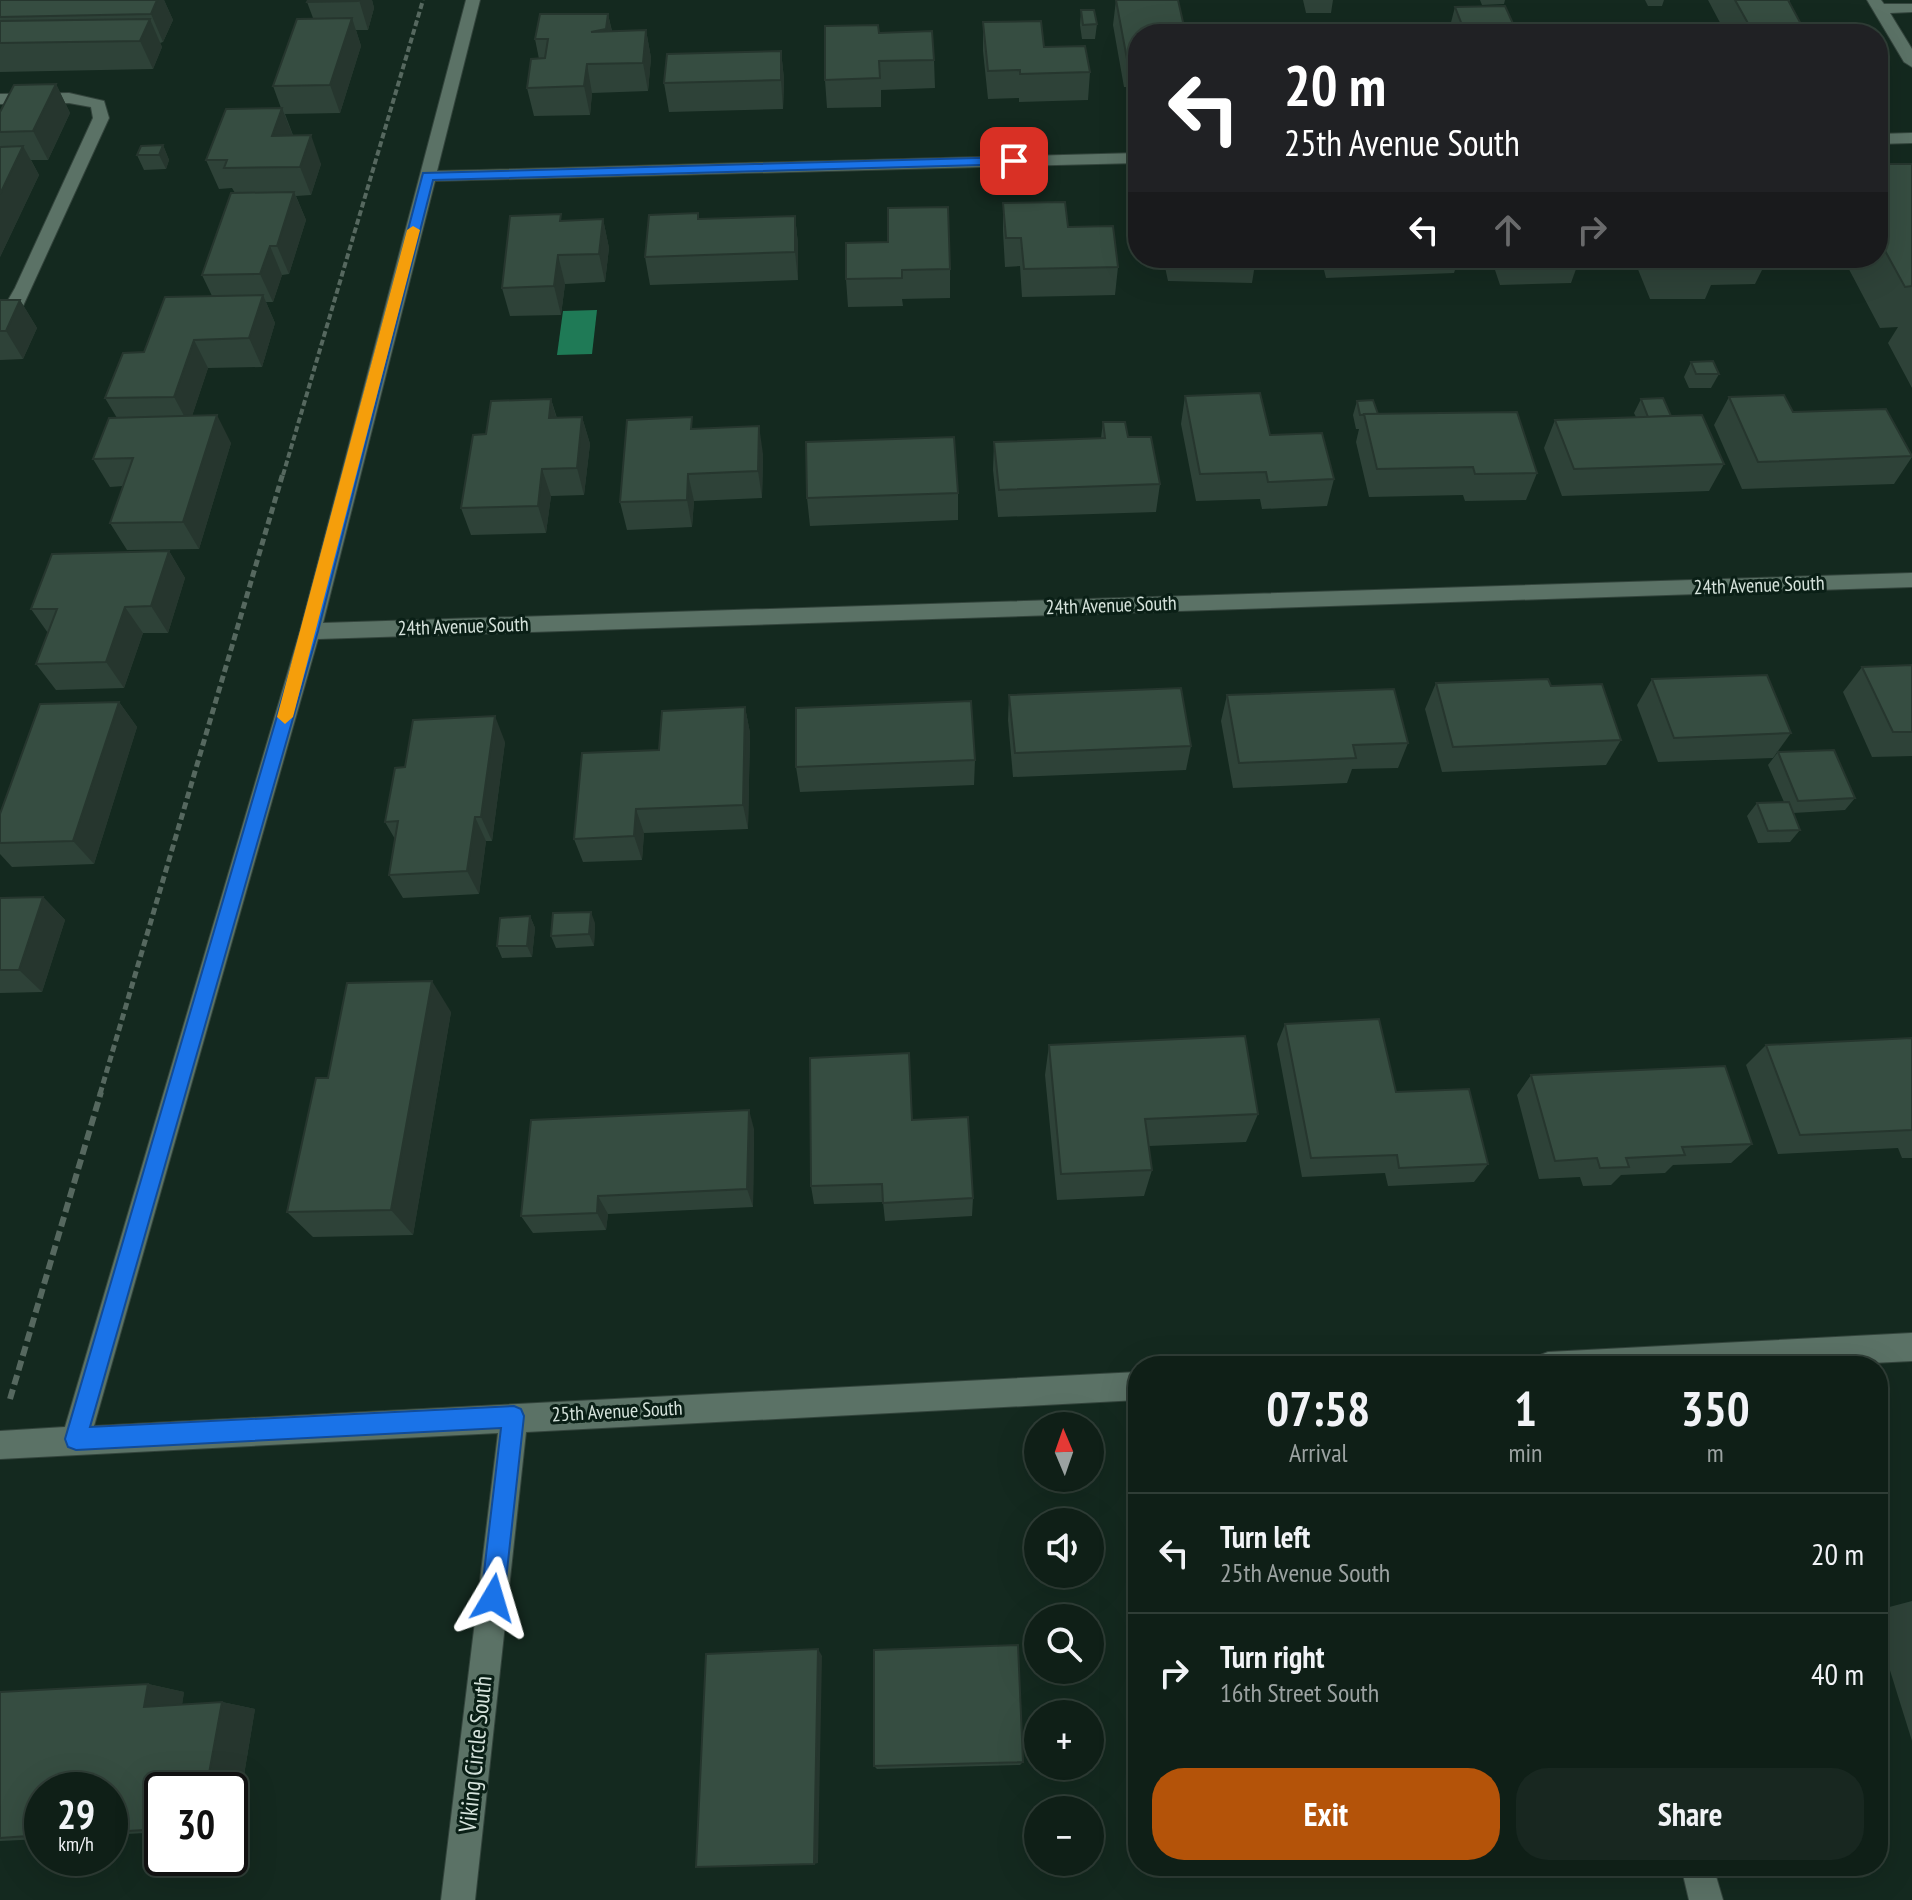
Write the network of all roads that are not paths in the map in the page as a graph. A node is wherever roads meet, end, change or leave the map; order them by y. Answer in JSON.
{"nodes":[{"id":1,"x":473,"y":0,"type":"edge"},
{"id":2,"x":1877,"y":4,"type":"edge"},
{"id":3,"x":1912,"y":8,"type":"edge"},
{"id":4,"x":1912,"y":62,"type":"edge"},
{"id":5,"x":0,"y":99,"type":"edge"},
{"id":6,"x":1912,"y":138,"type":"edge"},
{"id":7,"x":1888,"y":139,"type":"edge"},
{"id":8,"x":1128,"y":158,"type":"edge"},
{"id":9,"x":427,"y":176,"type":"junction"},
{"id":10,"x":0,"y":309,"type":"edge"},
{"id":11,"x":1912,"y":580,"type":"edge"},
{"id":12,"x":310,"y":631,"type":"junction"},
{"id":13,"x":1912,"y":1347,"type":"edge"},
{"id":14,"x":1746,"y":1356,"type":"edge"},
{"id":15,"x":1128,"y":1386,"type":"edge"},
{"id":16,"x":514,"y":1416,"type":"junction"},
{"id":17,"x":76,"y":1439,"type":"junction"},
{"id":18,"x":0,"y":1445,"type":"edge"},
{"id":19,"x":1700,"y":1876,"type":"edge"},
{"id":20,"x":458,"y":1900,"type":"edge"},
{"id":21,"x":1706,"y":1900,"type":"edge"}],
"edges":[{"from":1,"to":9,"type":"street"},
{"from":2,"to":3,"type":"street"},
{"from":2,"to":4,"type":"street"},
{"from":5,"to":10,"type":"street"},
{"from":6,"to":7,"type":"street"},
{"from":8,"to":9,"type":"street"},
{"from":9,"to":12,"type":"street"},
{"from":11,"to":12,"type":"street","name":"24th Avenue South"},
{"from":12,"to":17,"type":"street"},
{"from":13,"to":14,"type":"street"},
{"from":15,"to":16,"type":"street","name":"25th Avenue South"},
{"from":16,"to":17,"type":"street","name":"25th Avenue South"},
{"from":16,"to":20,"type":"street","name":"Viking Circle South"},
{"from":17,"to":18,"type":"street","name":"25th Avenue South"},
{"from":19,"to":21,"type":"street"}]}
